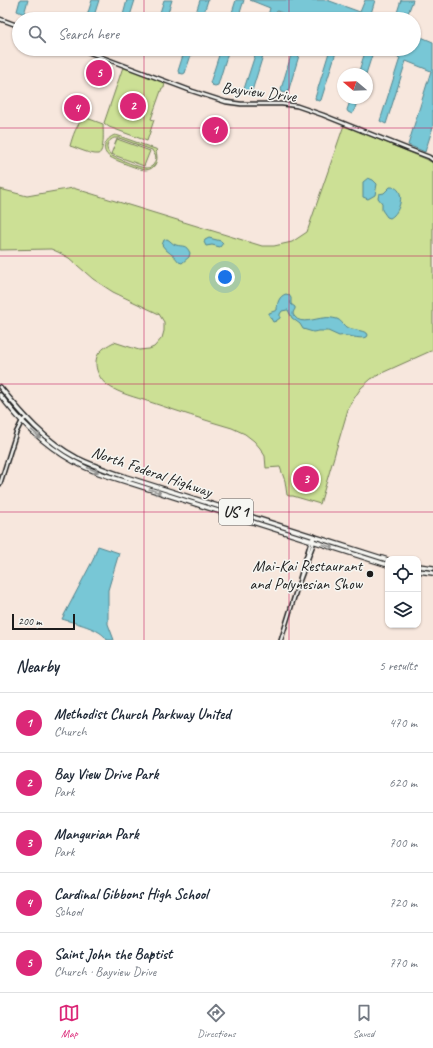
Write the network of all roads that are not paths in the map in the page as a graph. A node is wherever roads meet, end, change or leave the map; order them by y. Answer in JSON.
{"nodes":[{"id":1,"x":0,"y":19,"type":"edge"},
{"id":2,"x":12,"y":23,"type":"edge"},
{"id":3,"x":99,"y":56,"type":"edge"},
{"id":4,"x":433,"y":160,"type":"edge"},
{"id":5,"x":0,"y":388,"type":"edge"},
{"id":6,"x":1,"y":396,"type":"edge"},
{"id":7,"x":10,"y":399,"type":"junction"},
{"id":8,"x":26,"y":418,"type":"junction"},
{"id":9,"x":22,"y":421,"type":"junction"},
{"id":10,"x":146,"y":483,"type":"junction"},
{"id":11,"x":0,"y":484,"type":"edge"},
{"id":12,"x":140,"y":487,"type":"junction"},
{"id":13,"x":206,"y":502,"type":"junction"},
{"id":14,"x":197,"y":505,"type":"junction"},
{"id":15,"x":238,"y":512,"type":"junction"},
{"id":16,"x":229,"y":515,"type":"junction"},
{"id":17,"x":250,"y":521,"type":"junction"},
{"id":18,"x":275,"y":524,"type":"junction"},
{"id":19,"x":314,"y":536,"type":"junction"},
{"id":20,"x":312,"y":541,"type":"junction"},
{"id":21,"x":353,"y":549,"type":"junction"},
{"id":22,"x":361,"y":551,"type":"junction"},
{"id":23,"x":346,"y":552,"type":"junction"},
{"id":24,"x":354,"y":554,"type":"junction"},
{"id":25,"x":385,"y":559,"type":"edge"},
{"id":26,"x":385,"y":564,"type":"edge"},
{"id":27,"x":421,"y":566,"type":"edge"},
{"id":28,"x":433,"y":568,"type":"edge"},
{"id":29,"x":421,"y":571,"type":"edge"},
{"id":30,"x":433,"y":573,"type":"edge"},
{"id":31,"x":281,"y":640,"type":"edge"}],
"edges":[{"from":1,"to":2,"type":"street"},
{"from":3,"to":4,"type":"street","name":"Bayview Drive"},
{"from":5,"to":7,"type":"main road","name":"North Federal Highway","number":"US 1"},
{"from":6,"to":7,"type":"main road"},
{"from":6,"to":9,"type":"main road","name":"North Federal Highway","number":"US 1"},
{"from":7,"to":8,"type":"main road","name":"North Federal Highway","number":"US 1"},
{"from":8,"to":9,"type":"street"},
{"from":8,"to":10,"type":"main road","name":"North Federal Highway","number":"US 1"},
{"from":9,"to":11,"type":"street"},
{"from":9,"to":12,"type":"main road","name":"North Federal Highway","number":"US 1","one_way":true},
{"from":10,"to":12,"type":"main road"},
{"from":10,"to":13,"type":"main road","name":"North Federal Highway","number":"US 1"},
{"from":12,"to":14,"type":"main road","name":"North Federal Highway","number":"US 1","one_way":true},
{"from":13,"to":14,"type":"main road"},
{"from":13,"to":15,"type":"main road","name":"North Federal Highway","number":"US 1"},
{"from":14,"to":16,"type":"main road","name":"North Federal Highway","number":"US 1"},
{"from":15,"to":16,"type":"main road"},
{"from":15,"to":18,"type":"main road","name":"North Federal Highway","number":"US 1"},
{"from":16,"to":17,"type":"main road","name":"North Federal Highway","number":"US 1"},
{"from":17,"to":18,"type":"main road"},
{"from":17,"to":20,"type":"main road","name":"North Federal Highway","number":"US 1"},
{"from":18,"to":19,"type":"main road","name":"North Federal Highway","number":"US 1"},
{"from":19,"to":20,"type":"street"},
{"from":19,"to":21,"type":"main road","name":"North Federal Highway","number":"US 1"},
{"from":20,"to":23,"type":"main road","name":"North Federal Highway","number":"US 1","one_way":true},
{"from":20,"to":31,"type":"street"},
{"from":21,"to":22,"type":"main road","name":"North Federal Highway","number":"US 1"},
{"from":21,"to":23,"type":"main road"},
{"from":22,"to":24,"type":"main road"},
{"from":22,"to":25,"type":"main road","name":"North Federal Highway","number":"US 1"},
{"from":23,"to":24,"type":"main road","name":"North Federal Highway","number":"US 1"},
{"from":24,"to":26,"type":"main road","name":"North Federal Highway","number":"US 1"},
{"from":27,"to":28,"type":"main road"},
{"from":29,"to":30,"type":"main road"}]}
